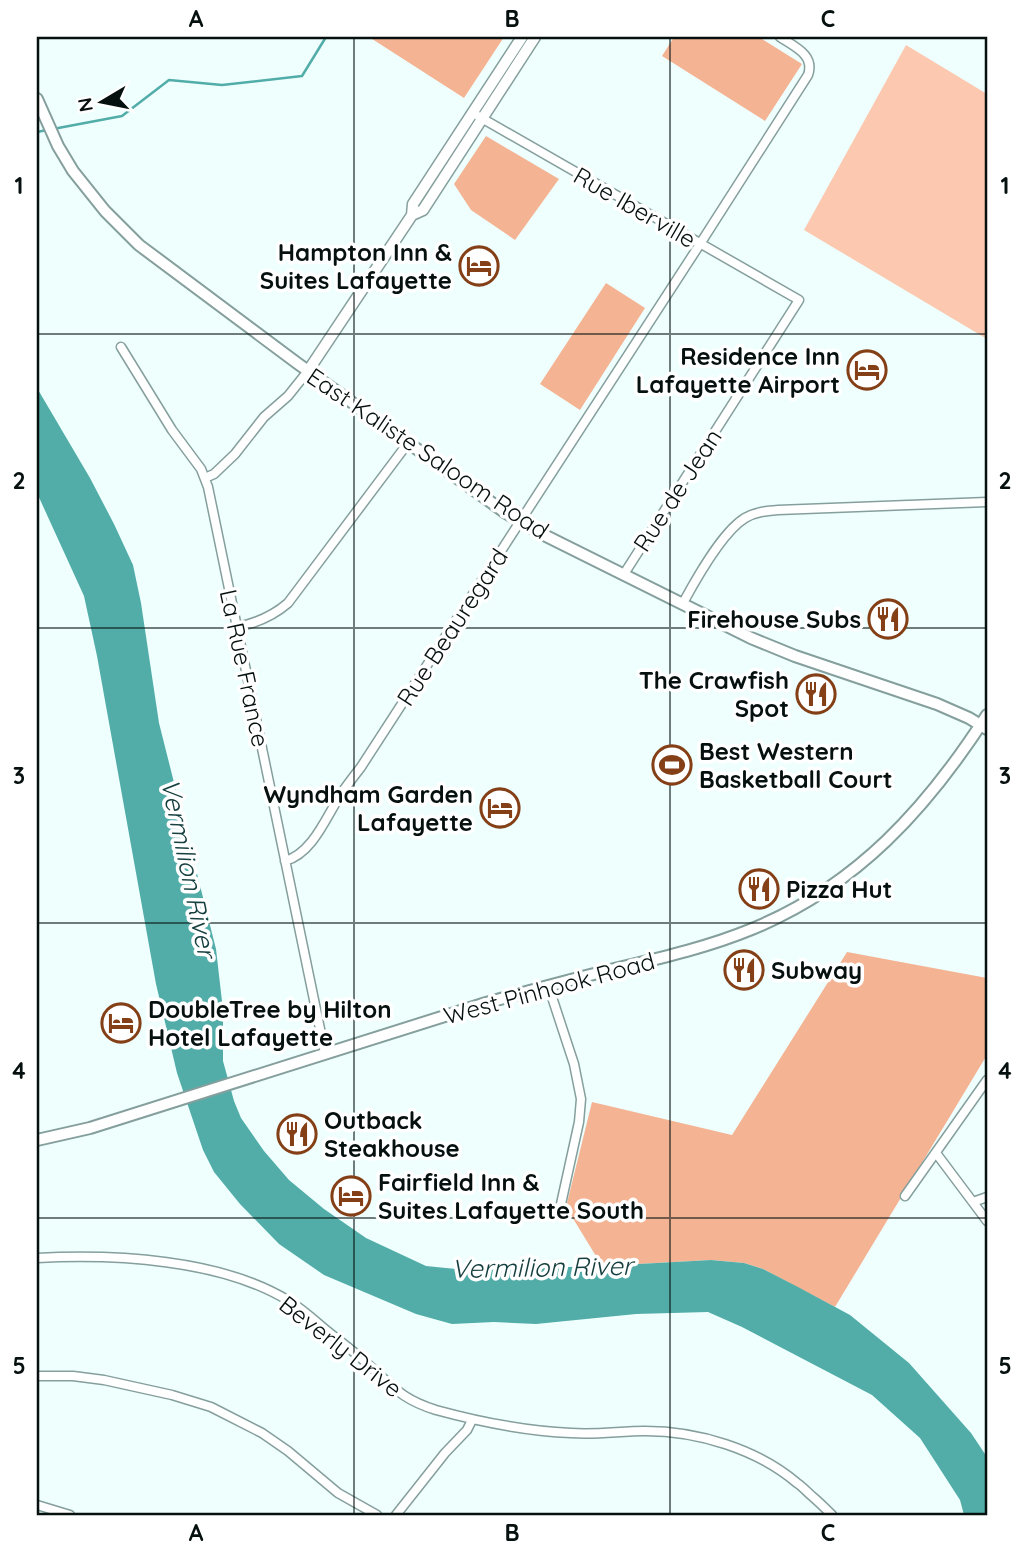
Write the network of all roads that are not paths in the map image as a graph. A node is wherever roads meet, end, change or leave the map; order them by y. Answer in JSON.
{"nodes":[{"id":1,"x":522,"y":37,"type":"edge"},
{"id":2,"x":535,"y":37,"type":"edge"},
{"id":3,"x":780,"y":37,"type":"edge"},
{"id":4,"x":37,"y":99,"type":"edge"},
{"id":5,"x":472,"y":113,"type":"junction"},
{"id":6,"x":483,"y":118,"type":"junction"},
{"id":7,"x":412,"y":215,"type":"junction"},
{"id":8,"x":700,"y":244,"type":"junction"},
{"id":9,"x":799,"y":300,"type":"joint"},
{"id":10,"x":121,"y":346,"type":"dead end"},
{"id":11,"x":308,"y":371,"type":"junction"},
{"id":12,"x":408,"y":443,"type":"junction"},
{"id":13,"x":205,"y":478,"type":"junction"},
{"id":14,"x":987,"y":502,"type":"edge"},
{"id":15,"x":520,"y":522,"type":"junction"},
{"id":16,"x":624,"y":574,"type":"junction"},
{"id":17,"x":683,"y":603,"type":"junction"},
{"id":18,"x":237,"y":627,"type":"junction"},
{"id":19,"x":985,"y":723,"type":"edge"},
{"id":20,"x":285,"y":861,"type":"junction"},
{"id":21,"x":548,"y":985,"type":"junction"},
{"id":22,"x":325,"y":1053,"type":"junction"},
{"id":23,"x":987,"y":1080,"type":"edge"},
{"id":24,"x":37,"y":1140,"type":"edge"},
{"id":25,"x":936,"y":1153,"type":"junction"},
{"id":26,"x":905,"y":1196,"type":"dead end"},
{"id":27,"x":987,"y":1197,"type":"edge"},
{"id":28,"x":973,"y":1202,"type":"junction"},
{"id":29,"x":559,"y":1213,"type":"dead end"},
{"id":30,"x":987,"y":1221,"type":"edge"},
{"id":31,"x":37,"y":1258,"type":"edge"},
{"id":32,"x":37,"y":1376,"type":"edge"},
{"id":33,"x":472,"y":1420,"type":"junction"},
{"id":34,"x":37,"y":1505,"type":"edge"},
{"id":35,"x":70,"y":1515,"type":"edge"},
{"id":36,"x":377,"y":1515,"type":"edge"},
{"id":37,"x":396,"y":1515,"type":"edge"},
{"id":38,"x":832,"y":1515,"type":"edge"}],
"edges":[{"from":1,"to":5,"type":"street"},
{"from":2,"to":6,"type":"street"},
{"from":3,"to":8,"type":"street","name":"Rue Beauregard"},
{"from":4,"to":11,"type":"main road","name":"East Kaliste Saloom Road"},
{"from":5,"to":6,"type":"street","name":"Rue Iberville"},
{"from":5,"to":7,"type":"street"},
{"from":6,"to":7,"type":"street"},
{"from":6,"to":8,"type":"street","name":"Rue Iberville"},
{"from":7,"to":11,"type":"street"},
{"from":8,"to":9,"type":"street","name":"Rue Iberville"},
{"from":8,"to":15,"type":"street","name":"Rue Beauregard"},
{"from":9,"to":16,"type":"street","name":"Rue de Jean"},
{"from":10,"to":13,"type":"street","name":"La Rue France"},
{"from":11,"to":12,"type":"main road","name":"East Kaliste Saloom Road"},
{"from":11,"to":13,"type":"street"},
{"from":12,"to":15,"type":"main road","name":"East Kaliste Saloom Road"},
{"from":12,"to":18,"type":"street"},
{"from":13,"to":18,"type":"street","name":"La Rue France"},
{"from":14,"to":17,"type":"street"},
{"from":15,"to":16,"type":"main road","name":"East Kaliste Saloom Road"},
{"from":15,"to":20,"type":"street","name":"Rue Beauregard"},
{"from":16,"to":17,"type":"main road","name":"East Kaliste Saloom Road"},
{"from":17,"to":19,"type":"main road","name":"East Kaliste Saloom Road"},
{"from":18,"to":20,"type":"street","name":"La Rue France"},
{"from":19,"to":21,"type":"main road","name":"West Pinhook Road"},
{"from":20,"to":22,"type":"street","name":"La Rue France"},
{"from":21,"to":22,"type":"main road","name":"West Pinhook Road"},
{"from":21,"to":29,"type":"street"},
{"from":22,"to":24,"type":"main road","name":"West Pinhook Road"},
{"from":23,"to":25,"type":"street"},
{"from":25,"to":26,"type":"street"},
{"from":25,"to":28,"type":"street"},
{"from":27,"to":28,"type":"street"},
{"from":28,"to":30,"type":"street"},
{"from":31,"to":33,"type":"street","name":"Beverly Drive"},
{"from":32,"to":36,"type":"street"},
{"from":33,"to":37,"type":"street"},
{"from":33,"to":38,"type":"street","name":"Beverly Drive"},
{"from":34,"to":35,"type":"street"}]}
